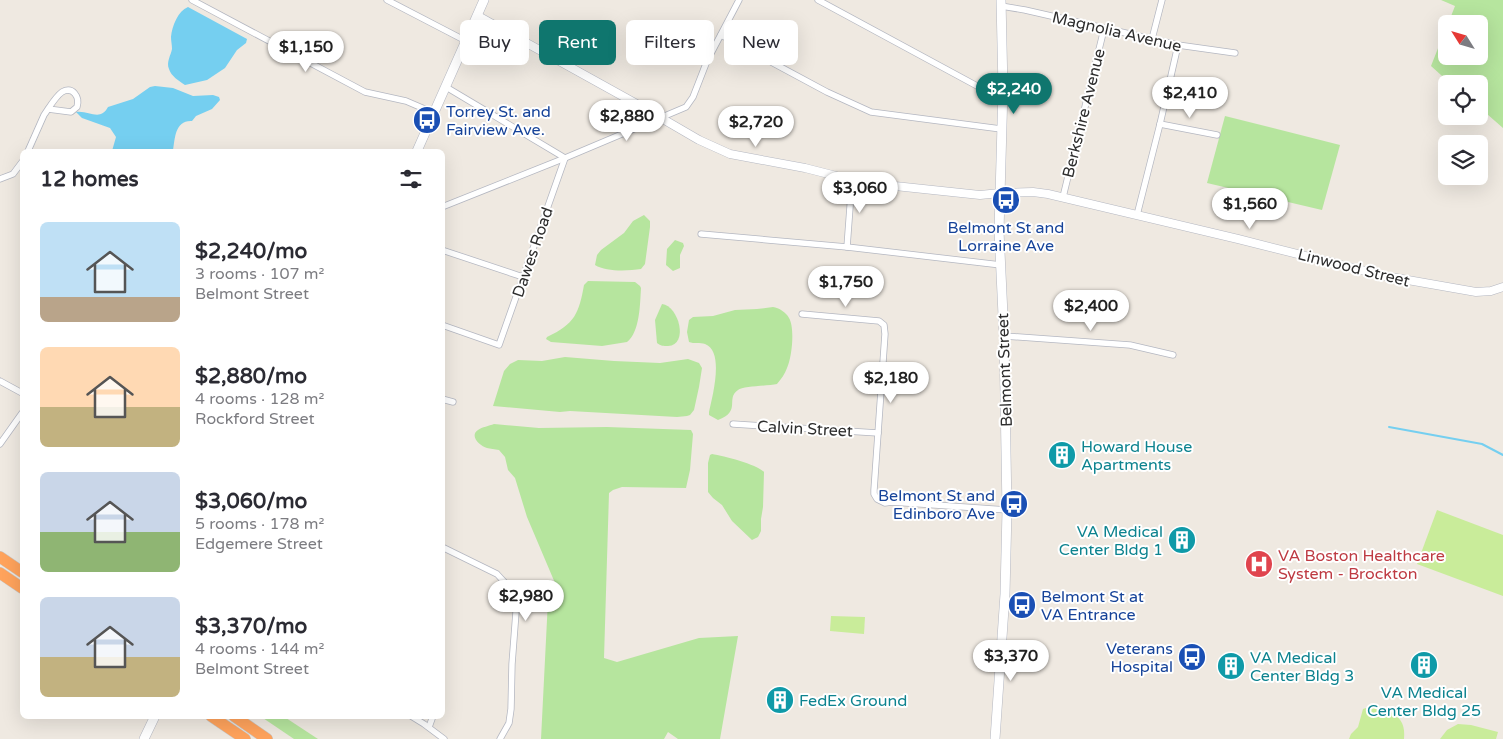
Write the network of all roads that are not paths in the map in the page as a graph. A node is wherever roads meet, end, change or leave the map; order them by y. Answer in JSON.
{"nodes":[{"id":1,"x":192,"y":0,"type":"edge"},
{"id":2,"x":387,"y":0,"type":"edge"},
{"id":3,"x":484,"y":0,"type":"edge"},
{"id":4,"x":739,"y":0,"type":"edge"},
{"id":5,"x":818,"y":0,"type":"edge"},
{"id":6,"x":1162,"y":0,"type":"edge"},
{"id":7,"x":1001,"y":3,"type":"edge"},
{"id":8,"x":478,"y":16,"type":"junction"},
{"id":9,"x":476,"y":20,"type":"edge"},
{"id":10,"x":1104,"y":29,"type":"junction"},
{"id":11,"x":721,"y":35,"type":"junction"},
{"id":12,"x":460,"y":38,"type":"edge"},
{"id":13,"x":1152,"y":40,"type":"junction"},
{"id":14,"x":1178,"y":45,"type":"junction"},
{"id":15,"x":1234,"y":53,"type":"dead end"},
{"id":16,"x":460,"y":55,"type":"edge"},
{"id":17,"x":446,"y":87,"type":"junction"},
{"id":18,"x":1003,"y":100,"type":"junction"},
{"id":19,"x":48,"y":109,"type":"junction"},
{"id":20,"x":434,"y":113,"type":"junction"},
{"id":21,"x":660,"y":117,"type":"junction"},
{"id":22,"x":1160,"y":124,"type":"junction"},
{"id":23,"x":1001,"y":129,"type":"junction"},
{"id":24,"x":1217,"y":135,"type":"dead end"},
{"id":25,"x":29,"y":149,"type":"edge"},
{"id":26,"x":418,"y":149,"type":"edge"},
{"id":27,"x":565,"y":158,"type":"junction"},
{"id":28,"x":20,"y":165,"type":"edge"},
{"id":29,"x":0,"y":179,"type":"edge"},
{"id":30,"x":852,"y":180,"type":"junction"},
{"id":31,"x":1000,"y":193,"type":"junction"},
{"id":32,"x":1063,"y":197,"type":"junction"},
{"id":33,"x":445,"y":206,"type":"edge"},
{"id":34,"x":1137,"y":215,"type":"junction"},
{"id":35,"x":701,"y":234,"type":"dead end"},
{"id":36,"x":847,"y":247,"type":"junction"},
{"id":37,"x":445,"y":251,"type":"edge"},
{"id":38,"x":1001,"y":264,"type":"junction"},
{"id":39,"x":523,"y":277,"type":"junction"},
{"id":40,"x":1503,"y":287,"type":"edge"},
{"id":41,"x":802,"y":314,"type":"dead end"},
{"id":42,"x":445,"y":326,"type":"edge"},
{"id":43,"x":1004,"y":336,"type":"junction"},
{"id":44,"x":1173,"y":355,"type":"dead end"},
{"id":45,"x":0,"y":381,"type":"edge"},
{"id":46,"x":20,"y":392,"type":"edge"},
{"id":47,"x":445,"y":400,"type":"edge"},
{"id":48,"x":453,"y":402,"type":"dead end"},
{"id":49,"x":20,"y":416,"type":"edge"},
{"id":50,"x":732,"y":424,"type":"dead end"},
{"id":51,"x":878,"y":433,"type":"junction"},
{"id":52,"x":0,"y":444,"type":"edge"},
{"id":53,"x":1007,"y":510,"type":"junction"},
{"id":54,"x":445,"y":548,"type":"edge"},
{"id":55,"x":0,"y":557,"type":"edge"},
{"id":56,"x":20,"y":571,"type":"edge"},
{"id":57,"x":0,"y":573,"type":"edge"},
{"id":58,"x":20,"y":587,"type":"edge"},
{"id":59,"x":154,"y":719,"type":"edge"},
{"id":60,"x":215,"y":719,"type":"edge"},
{"id":61,"x":238,"y":719,"type":"edge"},
{"id":62,"x":416,"y":719,"type":"edge"},
{"id":63,"x":432,"y":719,"type":"edge"},
{"id":64,"x":428,"y":727,"type":"junction"},
{"id":65,"x":144,"y":739,"type":"edge"},
{"id":66,"x":244,"y":739,"type":"edge"},
{"id":67,"x":267,"y":739,"type":"edge"},
{"id":68,"x":444,"y":739,"type":"edge"},
{"id":69,"x":500,"y":739,"type":"edge"},
{"id":70,"x":995,"y":739,"type":"edge"}],
"edges":[{"from":1,"to":20,"type":"street"},
{"from":2,"to":12,"type":"street"},
{"from":3,"to":8,"type":"main road"},
{"from":4,"to":11,"type":"street"},
{"from":5,"to":18,"type":"street"},
{"from":6,"to":13,"type":"street"},
{"from":7,"to":10,"type":"street","name":"Magnolia Avenue"},
{"from":7,"to":18,"type":"main road","name":"Belmont Street"},
{"from":8,"to":9,"type":"main road"},
{"from":8,"to":21,"type":"street","name":"Linwood Street"},
{"from":10,"to":13,"type":"street","name":"Magnolia Avenue"},
{"from":10,"to":32,"type":"street","name":"Berkshire Avenue"},
{"from":11,"to":21,"type":"street"},
{"from":11,"to":23,"type":"street"},
{"from":13,"to":14,"type":"street","name":"Magnolia Avenue"},
{"from":14,"to":15,"type":"street","name":"Magnolia Avenue"},
{"from":14,"to":22,"type":"street"},
{"from":16,"to":17,"type":"main road"},
{"from":17,"to":20,"type":"main road"},
{"from":17,"to":27,"type":"street"},
{"from":18,"to":23,"type":"main road","name":"Belmont Street"},
{"from":19,"to":19,"type":"street"},
{"from":19,"to":25,"type":"street"},
{"from":20,"to":26,"type":"main road"},
{"from":21,"to":27,"type":"street"},
{"from":21,"to":30,"type":"street","name":"Linwood Street"},
{"from":22,"to":24,"type":"street"},
{"from":22,"to":34,"type":"street"},
{"from":23,"to":31,"type":"main road","name":"Belmont Street"},
{"from":27,"to":33,"type":"street"},
{"from":27,"to":39,"type":"street","name":"Dawes Road"},
{"from":28,"to":29,"type":"street"},
{"from":30,"to":31,"type":"street","name":"Linwood Street"},
{"from":30,"to":36,"type":"street"},
{"from":31,"to":32,"type":"street","name":"Linwood Street"},
{"from":31,"to":38,"type":"main road","name":"Belmont Street"},
{"from":32,"to":34,"type":"street","name":"Linwood Street"},
{"from":34,"to":40,"type":"street","name":"Linwood Street"},
{"from":35,"to":36,"type":"street"},
{"from":36,"to":38,"type":"street"},
{"from":37,"to":39,"type":"street"},
{"from":38,"to":43,"type":"main road","name":"Belmont Street"},
{"from":39,"to":42,"type":"street","name":"Dawes Road"},
{"from":41,"to":51,"type":"street"},
{"from":43,"to":44,"type":"street"},
{"from":43,"to":53,"type":"main road","name":"Belmont Street"},
{"from":45,"to":46,"type":"street"},
{"from":47,"to":48,"type":"street"},
{"from":49,"to":52,"type":"street"},
{"from":50,"to":51,"type":"street","name":"Calvin Street"},
{"from":51,"to":53,"type":"street"},
{"from":53,"to":70,"type":"main road","name":"Belmont Street"},
{"from":54,"to":69,"type":"street"},
{"from":55,"to":56,"type":"highway"},
{"from":57,"to":58,"type":"highway"},
{"from":59,"to":65,"type":"main road"},
{"from":60,"to":66,"type":"highway"},
{"from":61,"to":67,"type":"highway"},
{"from":62,"to":64,"type":"street"},
{"from":63,"to":64,"type":"street"},
{"from":64,"to":68,"type":"street"}]}
